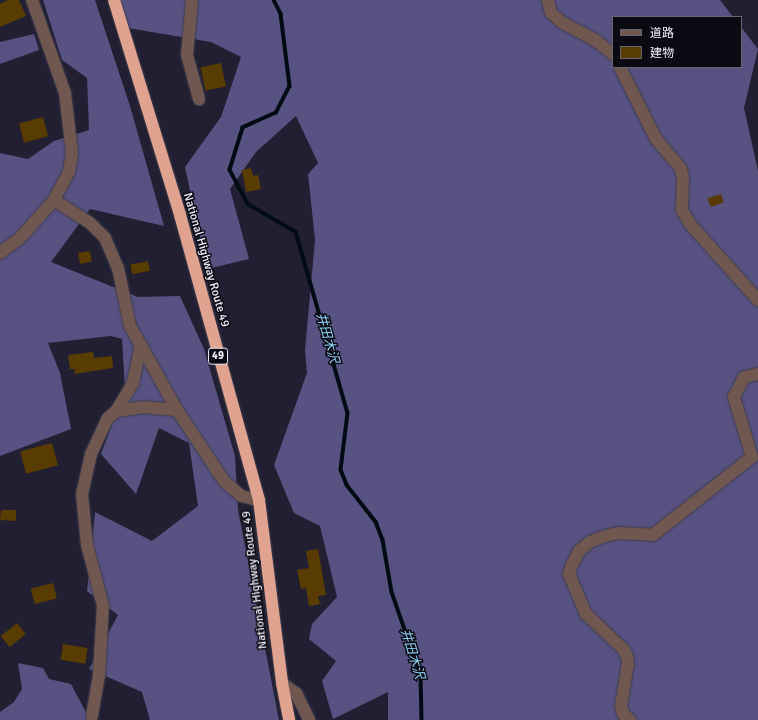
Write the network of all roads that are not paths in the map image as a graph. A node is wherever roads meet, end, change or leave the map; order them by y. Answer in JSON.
{"nodes":[{"id":1,"x":32,"y":0,"type":"edge"},
{"id":2,"x":114,"y":0,"type":"edge"},
{"id":3,"x":192,"y":0,"type":"edge"},
{"id":4,"x":548,"y":0,"type":"edge"},
{"id":5,"x":612,"y":53,"type":"edge"},
{"id":6,"x":620,"y":68,"type":"edge"},
{"id":7,"x":199,"y":99,"type":"dead end"},
{"id":8,"x":54,"y":200,"type":"junction"},
{"id":9,"x":0,"y":254,"type":"edge"},
{"id":10,"x":758,"y":300,"type":"edge"},
{"id":11,"x":140,"y":345,"type":"junction"},
{"id":12,"x":758,"y":374,"type":"edge"},
{"id":13,"x":177,"y":410,"type":"junction"},
{"id":14,"x":116,"y":411,"type":"junction"},
{"id":15,"x":259,"y":500,"type":"junction"},
{"id":16,"x":282,"y":683,"type":"junction"},
{"id":17,"x":92,"y":716,"type":"dead end"},
{"id":18,"x":289,"y":720,"type":"edge"},
{"id":19,"x":309,"y":720,"type":"edge"},
{"id":20,"x":630,"y":720,"type":"edge"}],
"edges":[{"from":1,"to":8,"type":"street"},
{"from":2,"to":15,"type":"highway","name":"National Highway Route 49","number":"49"},
{"from":3,"to":7,"type":"street"},
{"from":4,"to":5,"type":"street"},
{"from":6,"to":10,"type":"street"},
{"from":8,"to":9,"type":"street"},
{"from":8,"to":11,"type":"street"},
{"from":11,"to":13,"type":"street"},
{"from":11,"to":14,"type":"street"},
{"from":12,"to":20,"type":"street"},
{"from":13,"to":14,"type":"street"},
{"from":13,"to":15,"type":"street"},
{"from":14,"to":17,"type":"street"},
{"from":15,"to":16,"type":"highway","name":"National Highway Route 49","number":"49"},
{"from":16,"to":18,"type":"highway","name":"National Highway Route 49","number":"49"},
{"from":16,"to":19,"type":"street"}]}
